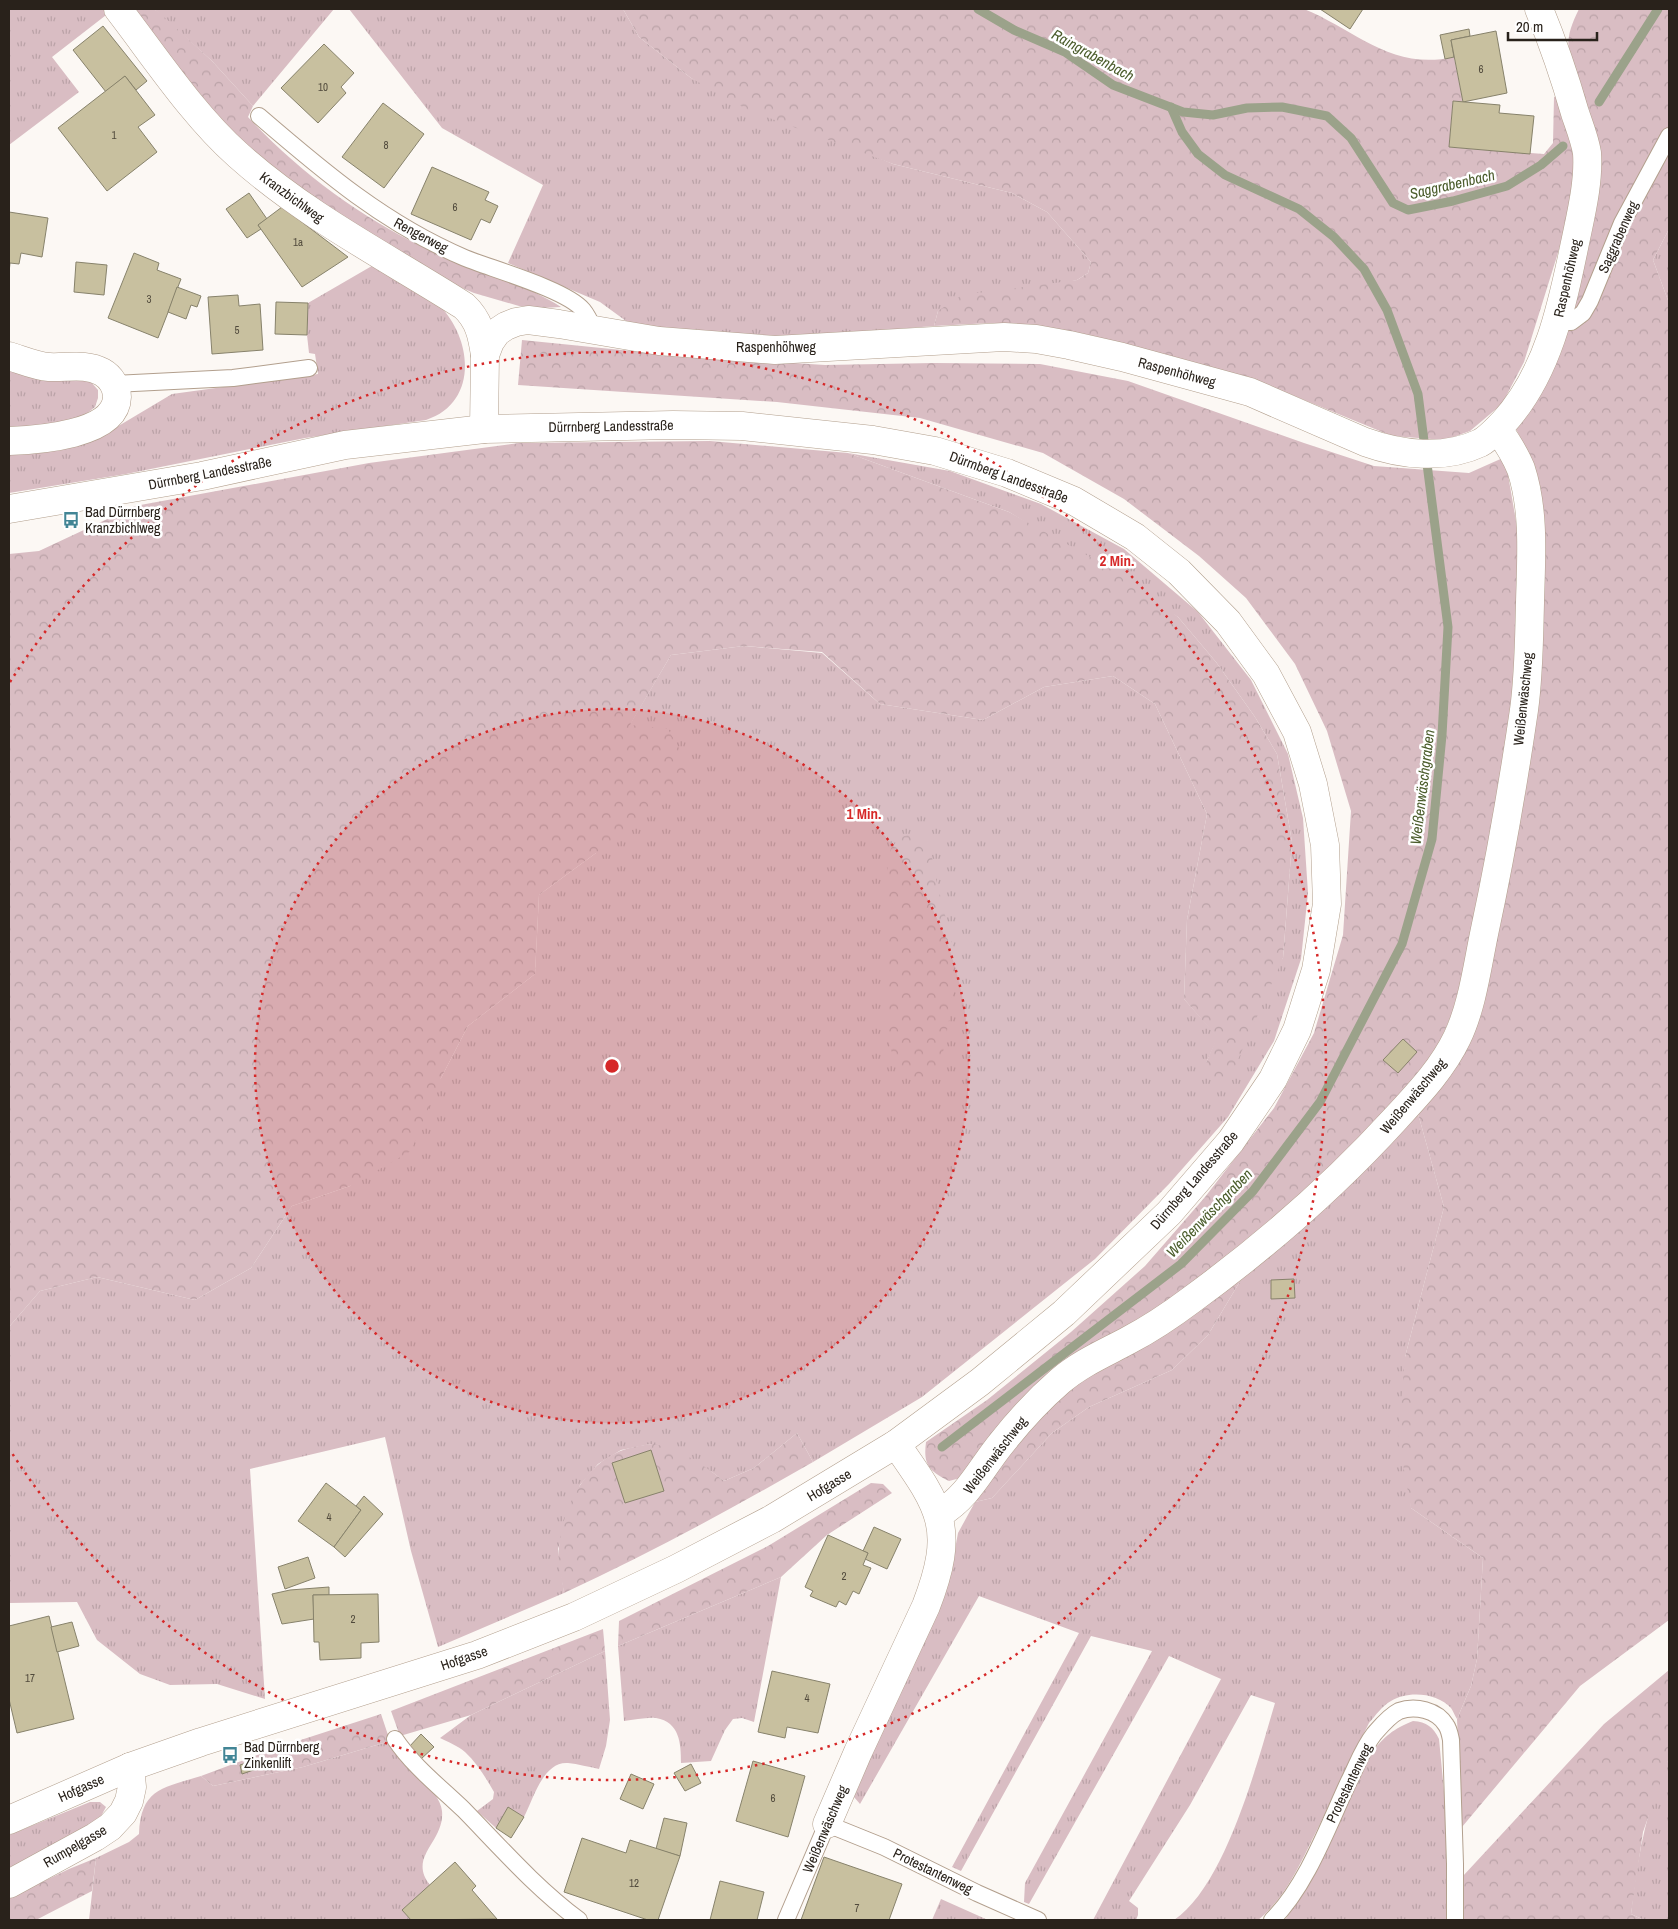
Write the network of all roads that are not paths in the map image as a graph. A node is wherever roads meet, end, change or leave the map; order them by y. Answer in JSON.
{"nodes":[{"id":1,"x":118,"y":9,"type":"edge"},
{"id":2,"x":1545,"y":11,"type":"edge"},
{"id":3,"x":259,"y":116,"type":"dead end"},
{"id":4,"x":1669,"y":136,"type":"edge"},
{"id":5,"x":453,"y":299,"type":"junction"},
{"id":6,"x":528,"y":320,"type":"junction"},
{"id":7,"x":1557,"y":322,"type":"junction"},
{"id":8,"x":594,"y":330,"type":"junction"},
{"id":9,"x":485,"y":355,"type":"junction"},
{"id":10,"x":9,"y":356,"type":"edge"},
{"id":11,"x":309,"y":368,"type":"dead end"},
{"id":12,"x":114,"y":384,"type":"junction"},
{"id":13,"x":484,"y":429,"type":"junction"},
{"id":14,"x":1498,"y":429,"type":"junction"},
{"id":15,"x":9,"y":441,"type":"edge"},
{"id":16,"x":9,"y":509,"type":"edge"},
{"id":17,"x":896,"y":1444,"type":"junction"},
{"id":18,"x":939,"y":1514,"type":"junction"},
{"id":19,"x":395,"y":1739,"type":"dead end"},
{"id":20,"x":130,"y":1767,"type":"junction"},
{"id":21,"x":9,"y":1820,"type":"edge"},
{"id":22,"x":827,"y":1824,"type":"junction"},
{"id":23,"x":9,"y":1884,"type":"edge"},
{"id":24,"x":579,"y":1920,"type":"edge"},
{"id":25,"x":786,"y":1920,"type":"edge"},
{"id":26,"x":1038,"y":1920,"type":"edge"},
{"id":27,"x":1272,"y":1920,"type":"edge"},
{"id":28,"x":1455,"y":1920,"type":"edge"}],
"edges":[{"from":1,"to":5,"type":"street","name":"Kranzbichlweg"},
{"from":2,"to":7,"type":"street","name":"Raspenhöhweg"},
{"from":3,"to":8,"type":"lane","name":"Rengerweg"},
{"from":4,"to":7,"type":"lane","name":"Saggrabenweg"},
{"from":5,"to":6,"type":"street"},
{"from":5,"to":9,"type":"street","name":"Kranzbichlweg"},
{"from":6,"to":8,"type":"street","name":"Raspenhöhweg"},
{"from":6,"to":9,"type":"street","name":"Raspenhöhweg"},
{"from":7,"to":14,"type":"street","name":"Raspenhöhweg"},
{"from":8,"to":14,"type":"street","name":"Raspenhöhweg"},
{"from":9,"to":13,"type":"street","name":"Raspenhöhweg"},
{"from":10,"to":12,"type":"street"},
{"from":11,"to":12,"type":"lane"},
{"from":12,"to":15,"type":"street"},
{"from":13,"to":16,"type":"street","name":"Dürrnberg Landesstraße"},
{"from":13,"to":17,"type":"street","name":"Dürrnberg Landesstraße"},
{"from":14,"to":18,"type":"street","name":"Weißenwäschweg"},
{"from":17,"to":18,"type":"street","name":"Weißenwäschweg"},
{"from":17,"to":20,"type":"street","name":"Hofgasse"},
{"from":18,"to":22,"type":"street","name":"Weißenwäschweg"},
{"from":19,"to":24,"type":"lane"},
{"from":20,"to":21,"type":"street","name":"Hofgasse"},
{"from":20,"to":23,"type":"street","name":"Rumpelgasse"},
{"from":22,"to":25,"type":"lane","name":"Weißenwäschweg"},
{"from":22,"to":26,"type":"lane","name":"Protestantenweg"},
{"from":27,"to":28,"type":"lane","name":"Protestantenweg"}]}
